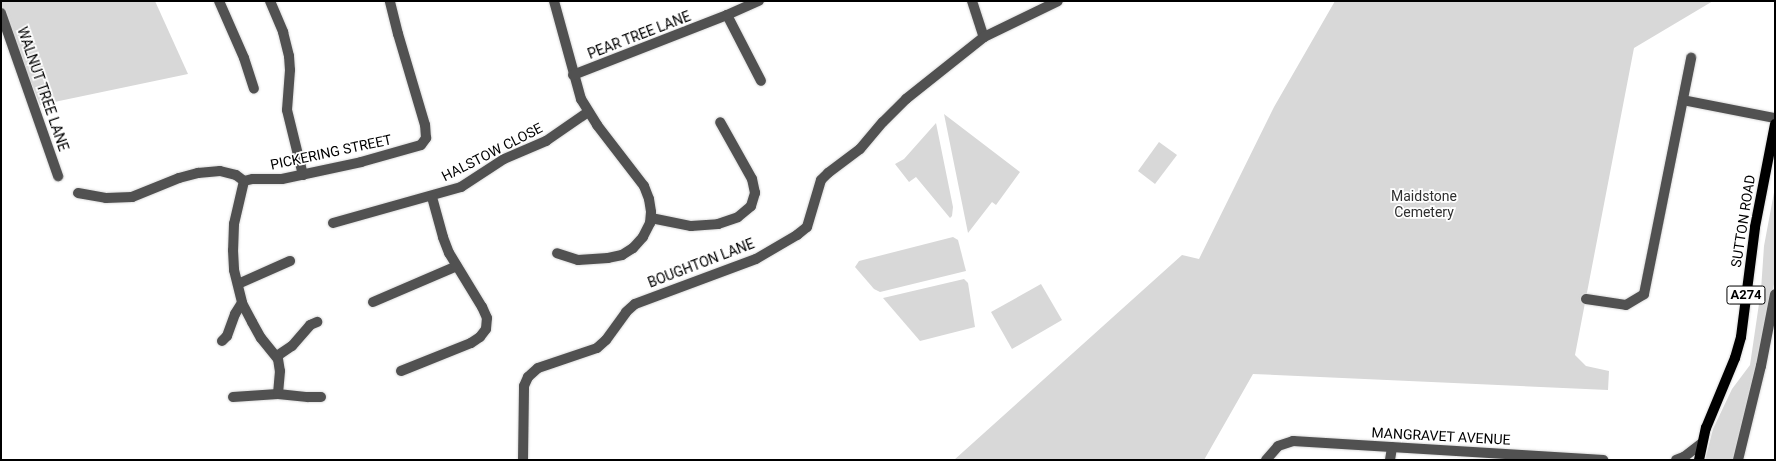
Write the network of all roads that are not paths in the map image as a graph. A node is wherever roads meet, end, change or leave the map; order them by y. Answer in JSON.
{"nodes":[{"id":1,"x":219,"y":1,"type":"edge"},
{"id":2,"x":270,"y":1,"type":"edge"},
{"id":3,"x":390,"y":1,"type":"edge"},
{"id":4,"x":554,"y":1,"type":"edge"},
{"id":5,"x":759,"y":1,"type":"edge"},
{"id":6,"x":972,"y":1,"type":"edge"},
{"id":7,"x":1058,"y":1,"type":"edge"},
{"id":8,"x":1,"y":12,"type":"edge"},
{"id":9,"x":727,"y":16,"type":"junction"},
{"id":10,"x":984,"y":37,"type":"junction"},
{"id":11,"x":1691,"y":58,"type":"dead end"},
{"id":12,"x":573,"y":75,"type":"junction"},
{"id":13,"x":761,"y":81,"type":"dead end"},
{"id":14,"x":254,"y":88,"type":"dead end"},
{"id":15,"x":1683,"y":100,"type":"junction"},
{"id":16,"x":588,"y":112,"type":"junction"},
{"id":17,"x":1775,"y":118,"type":"edge"},
{"id":18,"x":720,"y":122,"type":"dead end"},
{"id":19,"x":1775,"y":124,"type":"edge"},
{"id":20,"x":303,"y":175,"type":"junction"},
{"id":21,"x":58,"y":176,"type":"dead end"},
{"id":22,"x":244,"y":181,"type":"junction"},
{"id":23,"x":78,"y":193,"type":"dead end"},
{"id":24,"x":432,"y":197,"type":"junction"},
{"id":25,"x":651,"y":218,"type":"junction"},
{"id":26,"x":333,"y":223,"type":"dead end"},
{"id":27,"x":557,"y":253,"type":"dead end"},
{"id":28,"x":290,"y":261,"type":"dead end"},
{"id":29,"x":457,"y":266,"type":"junction"},
{"id":30,"x":238,"y":284,"type":"junction"},
{"id":31,"x":1775,"y":294,"type":"edge"},
{"id":32,"x":1586,"y":299,"type":"dead end"},
{"id":33,"x":372,"y":302,"type":"dead end"},
{"id":34,"x":242,"y":303,"type":"junction"},
{"id":35,"x":317,"y":322,"type":"dead end"},
{"id":36,"x":222,"y":341,"type":"dead end"},
{"id":37,"x":277,"y":356,"type":"junction"},
{"id":38,"x":401,"y":372,"type":"dead end"},
{"id":39,"x":278,"y":394,"type":"junction"},
{"id":40,"x":321,"y":396,"type":"dead end"},
{"id":41,"x":233,"y":398,"type":"dead end"},
{"id":42,"x":1702,"y":443,"type":"junction"},
{"id":43,"x":1392,"y":447,"type":"junction"},
{"id":44,"x":1535,"y":457,"type":"edge"},
{"id":45,"x":523,"y":460,"type":"edge"},
{"id":46,"x":1266,"y":460,"type":"edge"},
{"id":47,"x":1390,"y":460,"type":"edge"},
{"id":48,"x":1603,"y":460,"type":"edge"},
{"id":49,"x":1676,"y":460,"type":"edge"},
{"id":50,"x":1699,"y":460,"type":"edge"},
{"id":51,"x":1738,"y":460,"type":"edge"}],
"edges":[{"from":1,"to":14,"type":"street"},
{"from":2,"to":20,"type":"street"},
{"from":3,"to":20,"type":"street","name":"PICKERING STREET"},
{"from":4,"to":12,"type":"street"},
{"from":5,"to":9,"type":"street","name":"PEAR TREE LANE"},
{"from":6,"to":10,"type":"street"},
{"from":7,"to":10,"type":"street","name":"BOUGHTON LANE"},
{"from":8,"to":21,"type":"street","name":"WALNUT TREE LANE"},
{"from":9,"to":12,"type":"street","name":"PEAR TREE LANE"},
{"from":9,"to":13,"type":"street"},
{"from":10,"to":45,"type":"street","name":"BOUGHTON LANE"},
{"from":11,"to":15,"type":"street"},
{"from":12,"to":16,"type":"street"},
{"from":15,"to":17,"type":"street"},
{"from":15,"to":32,"type":"street"},
{"from":16,"to":24,"type":"street","name":"HALSTOW CLOSE"},
{"from":16,"to":25,"type":"street"},
{"from":18,"to":25,"type":"street"},
{"from":19,"to":42,"type":"main road","name":"SUTTON ROAD","number":"A274"},
{"from":20,"to":22,"type":"street","name":"PICKERING STREET"},
{"from":22,"to":23,"type":"street"},
{"from":22,"to":30,"type":"street"},
{"from":24,"to":26,"type":"street","name":"HALSTOW CLOSE"},
{"from":24,"to":29,"type":"street"},
{"from":25,"to":27,"type":"street"},
{"from":28,"to":30,"type":"street"},
{"from":29,"to":33,"type":"street"},
{"from":29,"to":38,"type":"street"},
{"from":30,"to":34,"type":"street"},
{"from":31,"to":51,"type":"street"},
{"from":34,"to":36,"type":"street"},
{"from":34,"to":37,"type":"street"},
{"from":35,"to":37,"type":"street"},
{"from":37,"to":39,"type":"street"},
{"from":39,"to":40,"type":"street"},
{"from":39,"to":41,"type":"street"},
{"from":42,"to":49,"type":"street"},
{"from":42,"to":50,"type":"main road","name":"SUTTON ROAD","number":"A274"},
{"from":43,"to":44,"type":"street","name":"MANGRAVET AVENUE"},
{"from":43,"to":46,"type":"street","name":"MANGRAVET AVENUE"},
{"from":43,"to":47,"type":"street"},
{"from":44,"to":48,"type":"street","name":"MANGRAVET AVENUE"}]}
